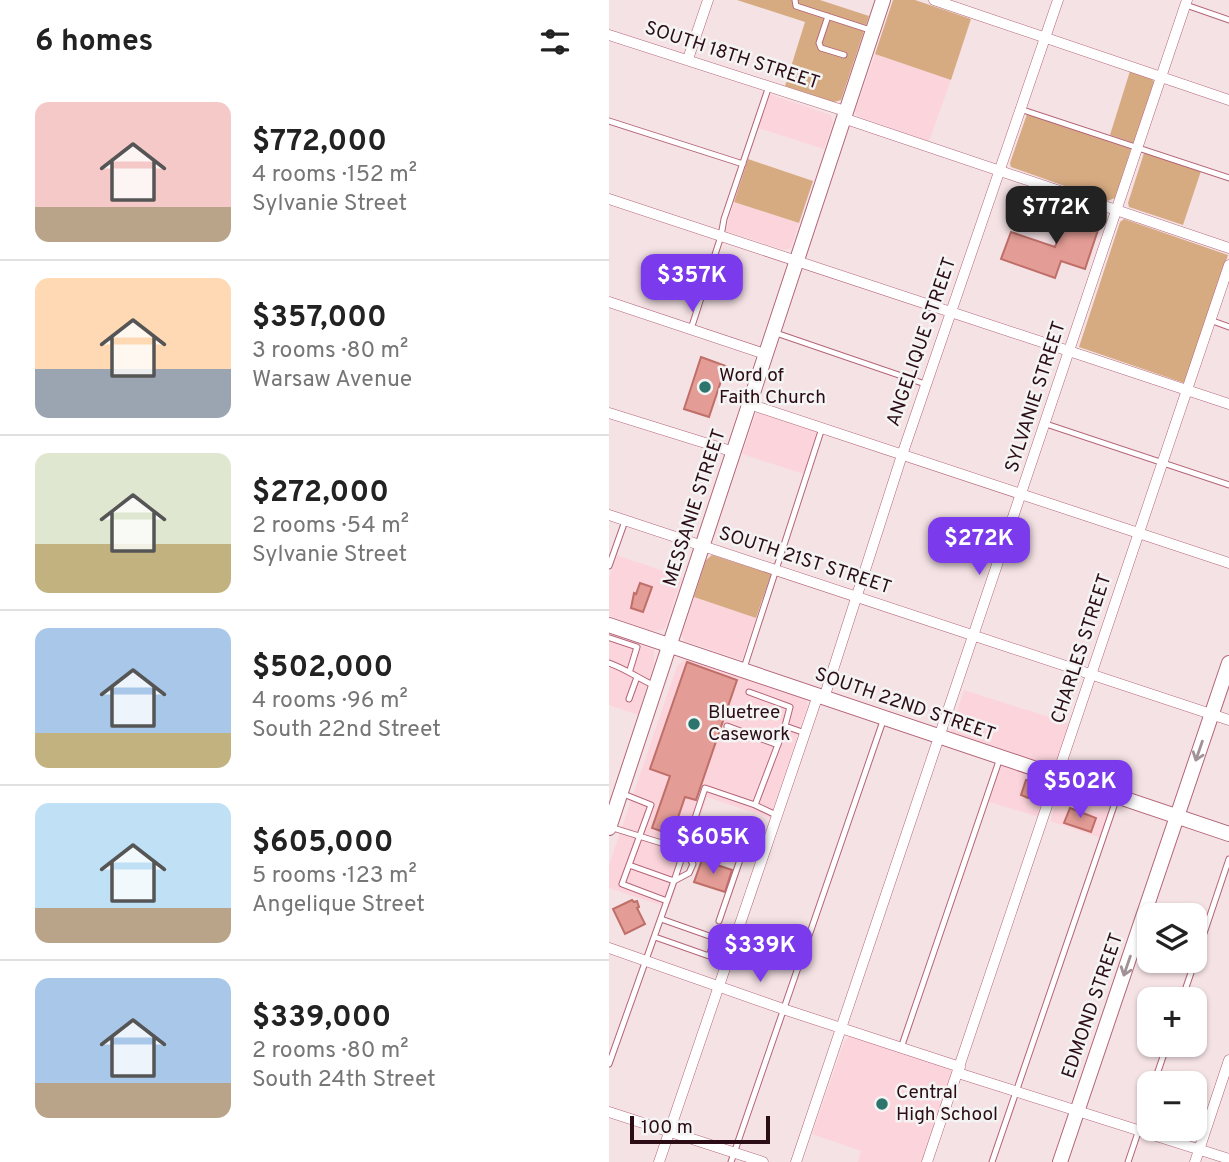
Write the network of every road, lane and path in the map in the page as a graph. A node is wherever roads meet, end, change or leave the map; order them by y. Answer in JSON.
{"nodes":[{"id":1,"x":708,"y":0,"type":"edge"},
{"id":2,"x":795,"y":0,"type":"edge"},
{"id":3,"x":883,"y":0,"type":"edge"},
{"id":4,"x":935,"y":0,"type":"edge"},
{"id":5,"x":1058,"y":0,"type":"edge"},
{"id":6,"x":1186,"y":3,"type":"edge"},
{"id":7,"x":828,"y":16,"type":"junction"},
{"id":8,"x":1229,"y":20,"type":"edge"},
{"id":9,"x":872,"y":31,"type":"junction"},
{"id":10,"x":609,"y":35,"type":"edge"},
{"id":11,"x":1045,"y":37,"type":"junction"},
{"id":12,"x":844,"y":55,"type":"dead end"},
{"id":13,"x":688,"y":59,"type":"junction"},
{"id":14,"x":1161,"y":77,"type":"junction"},
{"id":15,"x":769,"y":86,"type":"junction"},
{"id":16,"x":1229,"y":100,"type":"edge"},
{"id":17,"x":1020,"y":109,"type":"junction"},
{"id":18,"x":844,"y":115,"type":"junction"},
{"id":19,"x":609,"y":121,"type":"edge"},
{"id":20,"x":1138,"y":148,"type":"junction"},
{"id":21,"x":743,"y":163,"type":"junction"},
{"id":22,"x":1000,"y":172,"type":"junction"},
{"id":23,"x":1229,"y":178,"type":"edge"},
{"id":24,"x":609,"y":199,"type":"edge"},
{"id":25,"x":1117,"y":210,"type":"junction"},
{"id":26,"x":721,"y":236,"type":"junction"},
{"id":27,"x":1229,"y":248,"type":"edge"},
{"id":28,"x":795,"y":261,"type":"junction"},
{"id":29,"x":1229,"y":265,"type":"edge"},
{"id":30,"x":609,"y":302,"type":"edge"},
{"id":31,"x":952,"y":313,"type":"junction"},
{"id":32,"x":1210,"y":320,"type":"junction"},
{"id":33,"x":1229,"y":327,"type":"edge"},
{"id":34,"x":691,"y":329,"type":"junction"},
{"id":35,"x":772,"y":332,"type":"junction"},
{"id":36,"x":1070,"y":352,"type":"junction"},
{"id":37,"x":765,"y":354,"type":"junction"},
{"id":38,"x":926,"y":385,"type":"junction"},
{"id":39,"x":1187,"y":390,"type":"junction"},
{"id":40,"x":749,"y":404,"type":"junction"},
{"id":41,"x":1229,"y":404,"type":"edge"},
{"id":42,"x":609,"y":413,"type":"edge"},
{"id":43,"x":1046,"y":424,"type":"junction"},
{"id":44,"x":822,"y":428,"type":"junction"},
{"id":45,"x":734,"y":452,"type":"junction"},
{"id":46,"x":902,"y":455,"type":"junction"},
{"id":47,"x":1162,"y":464,"type":"junction"},
{"id":48,"x":1229,"y":485,"type":"edge"},
{"id":49,"x":1022,"y":494,"type":"junction"},
{"id":50,"x":609,"y":515,"type":"edge"},
{"id":51,"x":625,"y":521,"type":"junction"},
{"id":52,"x":1139,"y":533,"type":"junction"},
{"id":53,"x":703,"y":546,"type":"junction"},
{"id":54,"x":1229,"y":563,"type":"edge"},
{"id":55,"x":609,"y":566,"type":"edge"},
{"id":56,"x":776,"y":570,"type":"junction"},
{"id":57,"x":857,"y":596,"type":"junction"},
{"id":58,"x":610,"y":632,"type":"edge"},
{"id":59,"x":975,"y":636,"type":"junction"},
{"id":60,"x":670,"y":645,"type":"junction"},
{"id":61,"x":609,"y":663,"type":"edge"},
{"id":62,"x":1229,"y":663,"type":"edge"},
{"id":63,"x":629,"y":670,"type":"junction"},
{"id":64,"x":743,"y":670,"type":"junction"},
{"id":65,"x":1091,"y":676,"type":"junction"},
{"id":66,"x":637,"y":677,"type":"junction"},
{"id":67,"x":656,"y":687,"type":"junction"},
{"id":68,"x":748,"y":692,"type":"dead end"},
{"id":69,"x":821,"y":696,"type":"junction"},
{"id":70,"x":629,"y":699,"type":"dead end"},
{"id":71,"x":1212,"y":715,"type":"junction"},
{"id":72,"x":884,"y":718,"type":"junction"},
{"id":73,"x":1229,"y":720,"type":"edge"},
{"id":74,"x":727,"y":726,"type":"dead end"},
{"id":75,"x":785,"y":726,"type":"junction"},
{"id":76,"x":805,"y":733,"type":"junction"},
{"id":77,"x":941,"y":737,"type":"junction"},
{"id":78,"x":778,"y":745,"type":"junction"},
{"id":79,"x":1000,"y":758,"type":"junction"},
{"id":80,"x":1057,"y":778,"type":"junction"},
{"id":81,"x":621,"y":793,"type":"junction"},
{"id":82,"x":1117,"y":797,"type":"junction"},
{"id":83,"x":755,"y":805,"type":"junction"},
{"id":84,"x":776,"y":815,"type":"junction"},
{"id":85,"x":1177,"y":817,"type":"junction"},
{"id":86,"x":609,"y":828,"type":"edge"},
{"id":87,"x":689,"y":833,"type":"junction"},
{"id":88,"x":1229,"y":834,"type":"edge"},
{"id":89,"x":639,"y":835,"type":"junction"},
{"id":90,"x":684,"y":850,"type":"junction"},
{"id":91,"x":1229,"y":859,"type":"edge"},
{"id":92,"x":629,"y":865,"type":"junction"},
{"id":93,"x":674,"y":881,"type":"junction"},
{"id":94,"x":667,"y":901,"type":"junction"},
{"id":95,"x":661,"y":919,"type":"junction"},
{"id":96,"x":719,"y":920,"type":"dead end"},
{"id":97,"x":1207,"y":925,"type":"edge"},
{"id":98,"x":655,"y":937,"type":"junction"},
{"id":99,"x":609,"y":948,"type":"edge"},
{"id":100,"x":646,"y":961,"type":"junction"},
{"id":101,"x":719,"y":985,"type":"junction"},
{"id":102,"x":783,"y":1009,"type":"junction"},
{"id":103,"x":842,"y":1028,"type":"junction"},
{"id":104,"x":901,"y":1048,"type":"junction"},
{"id":105,"x":1229,"y":1060,"type":"edge"},
{"id":106,"x":609,"y":1065,"type":"edge"},
{"id":107,"x":959,"y":1070,"type":"junction"},
{"id":108,"x":1016,"y":1091,"type":"junction"},
{"id":109,"x":1077,"y":1110,"type":"junction"},
{"id":110,"x":609,"y":1112,"type":"edge"},
{"id":111,"x":1137,"y":1129,"type":"edge"},
{"id":112,"x":669,"y":1131,"type":"junction"},
{"id":113,"x":1137,"y":1136,"type":"edge"},
{"id":114,"x":1174,"y":1141,"type":"edge"},
{"id":115,"x":1199,"y":1149,"type":"junction"},
{"id":116,"x":733,"y":1157,"type":"edge"},
{"id":117,"x":1229,"y":1159,"type":"edge"},
{"id":118,"x":659,"y":1162,"type":"edge"},
{"id":119,"x":763,"y":1162,"type":"edge"},
{"id":120,"x":796,"y":1162,"type":"edge"},
{"id":121,"x":927,"y":1162,"type":"edge"},
{"id":122,"x":992,"y":1162,"type":"edge"},
{"id":123,"x":1059,"y":1162,"type":"edge"},
{"id":124,"x":1128,"y":1162,"type":"edge"},
{"id":125,"x":1195,"y":1162,"type":"edge"}],
"edges":[{"from":1,"to":13,"type":"street"},
{"from":2,"to":7,"type":"lane"},
{"from":3,"to":9,"type":"street","name":"MESSANIE STREET"},
{"from":4,"to":11,"type":"street"},
{"from":5,"to":11,"type":"street","name":"ANGELIQUE STREET"},
{"from":6,"to":8,"type":"lane"},
{"from":6,"to":14,"type":"street","name":"SYLVANIE STREET"},
{"from":7,"to":9,"type":"lane"},
{"from":7,"to":12,"type":"lane"},
{"from":9,"to":18,"type":"street","name":"MESSANIE STREET"},
{"from":10,"to":13,"type":"street","name":"SOUTH 18TH STREET"},
{"from":11,"to":14,"type":"street"},
{"from":11,"to":17,"type":"street","name":"ANGELIQUE STREET"},
{"from":13,"to":15,"type":"street","name":"SOUTH 18TH STREET"},
{"from":14,"to":16,"type":"street"},
{"from":14,"to":20,"type":"street","name":"SYLVANIE STREET"},
{"from":15,"to":18,"type":"street","name":"SOUTH 18TH STREET"},
{"from":15,"to":21,"type":"lane"},
{"from":17,"to":20,"type":"lane"},
{"from":17,"to":22,"type":"street","name":"ANGELIQUE STREET"},
{"from":18,"to":22,"type":"street","name":"SOUTH 18TH STREET"},
{"from":18,"to":28,"type":"street","name":"MESSANIE STREET"},
{"from":19,"to":21,"type":"lane"},
{"from":20,"to":23,"type":"lane"},
{"from":20,"to":25,"type":"street","name":"SYLVANIE STREET"},
{"from":21,"to":26,"type":"lane"},
{"from":22,"to":25,"type":"street","name":"SOUTH 18TH STREET"},
{"from":22,"to":31,"type":"street","name":"ANGELIQUE STREET"},
{"from":24,"to":26,"type":"street"},
{"from":25,"to":27,"type":"street","name":"SOUTH 18TH STREET"},
{"from":25,"to":36,"type":"street","name":"SYLVANIE STREET"},
{"from":26,"to":28,"type":"street"},
{"from":26,"to":34,"type":"lane"},
{"from":28,"to":31,"type":"street"},
{"from":28,"to":35,"type":"street","name":"MESSANIE STREET"},
{"from":29,"to":32,"type":"street","name":"CHARLES STREET"},
{"from":30,"to":34,"type":"street"},
{"from":31,"to":36,"type":"street"},
{"from":31,"to":38,"type":"street","name":"ANGELIQUE STREET"},
{"from":32,"to":33,"type":"lane"},
{"from":32,"to":39,"type":"street","name":"CHARLES STREET"},
{"from":34,"to":37,"type":"street"},
{"from":35,"to":37,"type":"street","name":"MESSANIE STREET"},
{"from":35,"to":38,"type":"lane"},
{"from":36,"to":39,"type":"street"},
{"from":36,"to":43,"type":"street","name":"SYLVANIE STREET"},
{"from":37,"to":40,"type":"street","name":"MESSANIE STREET"},
{"from":38,"to":46,"type":"street","name":"ANGELIQUE STREET"},
{"from":39,"to":41,"type":"street"},
{"from":39,"to":47,"type":"street","name":"CHARLES STREET"},
{"from":40,"to":44,"type":"street"},
{"from":40,"to":45,"type":"street","name":"MESSANIE STREET"},
{"from":42,"to":45,"type":"street"},
{"from":43,"to":47,"type":"lane"},
{"from":43,"to":49,"type":"street","name":"SYLVANIE STREET"},
{"from":44,"to":46,"type":"street"},
{"from":44,"to":56,"type":"lane"},
{"from":45,"to":53,"type":"street","name":"MESSANIE STREET"},
{"from":46,"to":49,"type":"street"},
{"from":46,"to":57,"type":"street","name":"ANGELIQUE STREET"},
{"from":47,"to":48,"type":"lane"},
{"from":47,"to":52,"type":"street","name":"CHARLES STREET"},
{"from":49,"to":52,"type":"street"},
{"from":49,"to":59,"type":"street","name":"SYLVANIE STREET"},
{"from":50,"to":51,"type":"street","name":"SOUTH 21ST STREET"},
{"from":51,"to":53,"type":"street","name":"SOUTH 21ST STREET"},
{"from":51,"to":55,"type":"lane"},
{"from":52,"to":54,"type":"street"},
{"from":52,"to":65,"type":"street","name":"CHARLES STREET"},
{"from":53,"to":56,"type":"street","name":"SOUTH 21ST STREET"},
{"from":53,"to":60,"type":"street","name":"MESSANIE STREET"},
{"from":56,"to":57,"type":"street","name":"SOUTH 21ST STREET"},
{"from":56,"to":64,"type":"lane"},
{"from":57,"to":59,"type":"street","name":"SOUTH 21ST STREET"},
{"from":57,"to":69,"type":"street","name":"ANGELIQUE STREET"},
{"from":58,"to":60,"type":"street","name":"SOUTH 22ND STREET"},
{"from":58,"to":63,"type":"lane"},
{"from":59,"to":65,"type":"street","name":"SOUTH 21ST STREET"},
{"from":59,"to":77,"type":"street","name":"SYLVANIE STREET"},
{"from":60,"to":64,"type":"street","name":"SOUTH 22ND STREET"},
{"from":60,"to":67,"type":"street","name":"MESSANIE STREET"},
{"from":61,"to":63,"type":"lane"},
{"from":62,"to":71,"type":"street","name":"EDMOND STREET"},
{"from":63,"to":66,"type":"lane"},
{"from":64,"to":69,"type":"street","name":"SOUTH 22ND STREET"},
{"from":65,"to":71,"type":"street","name":"SOUTH 21ST STREET"},
{"from":65,"to":80,"type":"street","name":"CHARLES STREET"},
{"from":66,"to":67,"type":"lane"},
{"from":66,"to":70,"type":"lane"},
{"from":67,"to":81,"type":"street","name":"MESSANIE STREET"},
{"from":68,"to":75,"type":"lane"},
{"from":69,"to":72,"type":"street","name":"SOUTH 22ND STREET"},
{"from":69,"to":76,"type":"street","name":"ANGELIQUE STREET"},
{"from":71,"to":73,"type":"street","name":"SOUTH 21ST STREET"},
{"from":71,"to":85,"type":"street","name":"EDMOND STREET","one_way":true},
{"from":72,"to":77,"type":"street","name":"SOUTH 22ND STREET"},
{"from":72,"to":102,"type":"lane"},
{"from":74,"to":78,"type":"lane"},
{"from":75,"to":76,"type":"lane"},
{"from":75,"to":78,"type":"lane"},
{"from":76,"to":84,"type":"street","name":"ANGELIQUE STREET"},
{"from":77,"to":79,"type":"street","name":"SOUTH 22ND STREET"},
{"from":77,"to":103,"type":"street","name":"SYLVANIE STREET"},
{"from":78,"to":83,"type":"lane"},
{"from":79,"to":80,"type":"street","name":"SOUTH 22ND STREET"},
{"from":79,"to":104,"type":"lane"},
{"from":80,"to":82,"type":"street","name":"SOUTH 22ND STREET"},
{"from":80,"to":107,"type":"street","name":"CHARLES STREET"},
{"from":81,"to":86,"type":"street","name":"MESSANIE STREET"},
{"from":81,"to":89,"type":"lane"},
{"from":82,"to":85,"type":"street","name":"SOUTH 22ND STREET"},
{"from":82,"to":108,"type":"lane"},
{"from":83,"to":84,"type":"lane"},
{"from":83,"to":87,"type":"lane"},
{"from":84,"to":101,"type":"street","name":"ANGELIQUE STREET"},
{"from":85,"to":88,"type":"street","name":"SOUTH 22ND STREET"},
{"from":85,"to":109,"type":"street","name":"EDMOND STREET","one_way":true},
{"from":86,"to":89,"type":"lane"},
{"from":87,"to":90,"type":"lane"},
{"from":87,"to":96,"type":"lane"},
{"from":89,"to":90,"type":"lane"},
{"from":89,"to":92,"type":"lane"},
{"from":90,"to":93,"type":"lane"},
{"from":90,"to":93,"type":"lane"},
{"from":91,"to":97,"type":"lane"},
{"from":92,"to":93,"type":"lane"},
{"from":92,"to":94,"type":"lane"},
{"from":93,"to":94,"type":"lane"},
{"from":94,"to":95,"type":"lane"},
{"from":95,"to":98,"type":"lane"},
{"from":95,"to":98,"type":"lane"},
{"from":98,"to":100,"type":"lane"},
{"from":99,"to":100,"type":"street"},
{"from":100,"to":101,"type":"street"},
{"from":100,"to":106,"type":"lane"},
{"from":101,"to":102,"type":"street"},
{"from":101,"to":112,"type":"street","name":"ANGELIQUE STREET"},
{"from":102,"to":103,"type":"street"},
{"from":102,"to":116,"type":"lane"},
{"from":103,"to":104,"type":"street"},
{"from":103,"to":120,"type":"street","name":"SYLVANIE STREET"},
{"from":104,"to":107,"type":"street"},
{"from":105,"to":115,"type":"street"},
{"from":107,"to":108,"type":"street"},
{"from":107,"to":121,"type":"street","name":"CHARLES STREET"},
{"from":108,"to":109,"type":"street"},
{"from":108,"to":122,"type":"lane"},
{"from":109,"to":111,"type":"street"},
{"from":109,"to":123,"type":"street","name":"EDMOND STREET"},
{"from":110,"to":112,"type":"street"},
{"from":112,"to":116,"type":"street"},
{"from":112,"to":118,"type":"street","name":"ANGELIQUE STREET"},
{"from":113,"to":124,"type":"lane"},
{"from":114,"to":115,"type":"street"},
{"from":115,"to":117,"type":"street"},
{"from":115,"to":125,"type":"street"},
{"from":116,"to":119,"type":"street"}]}
